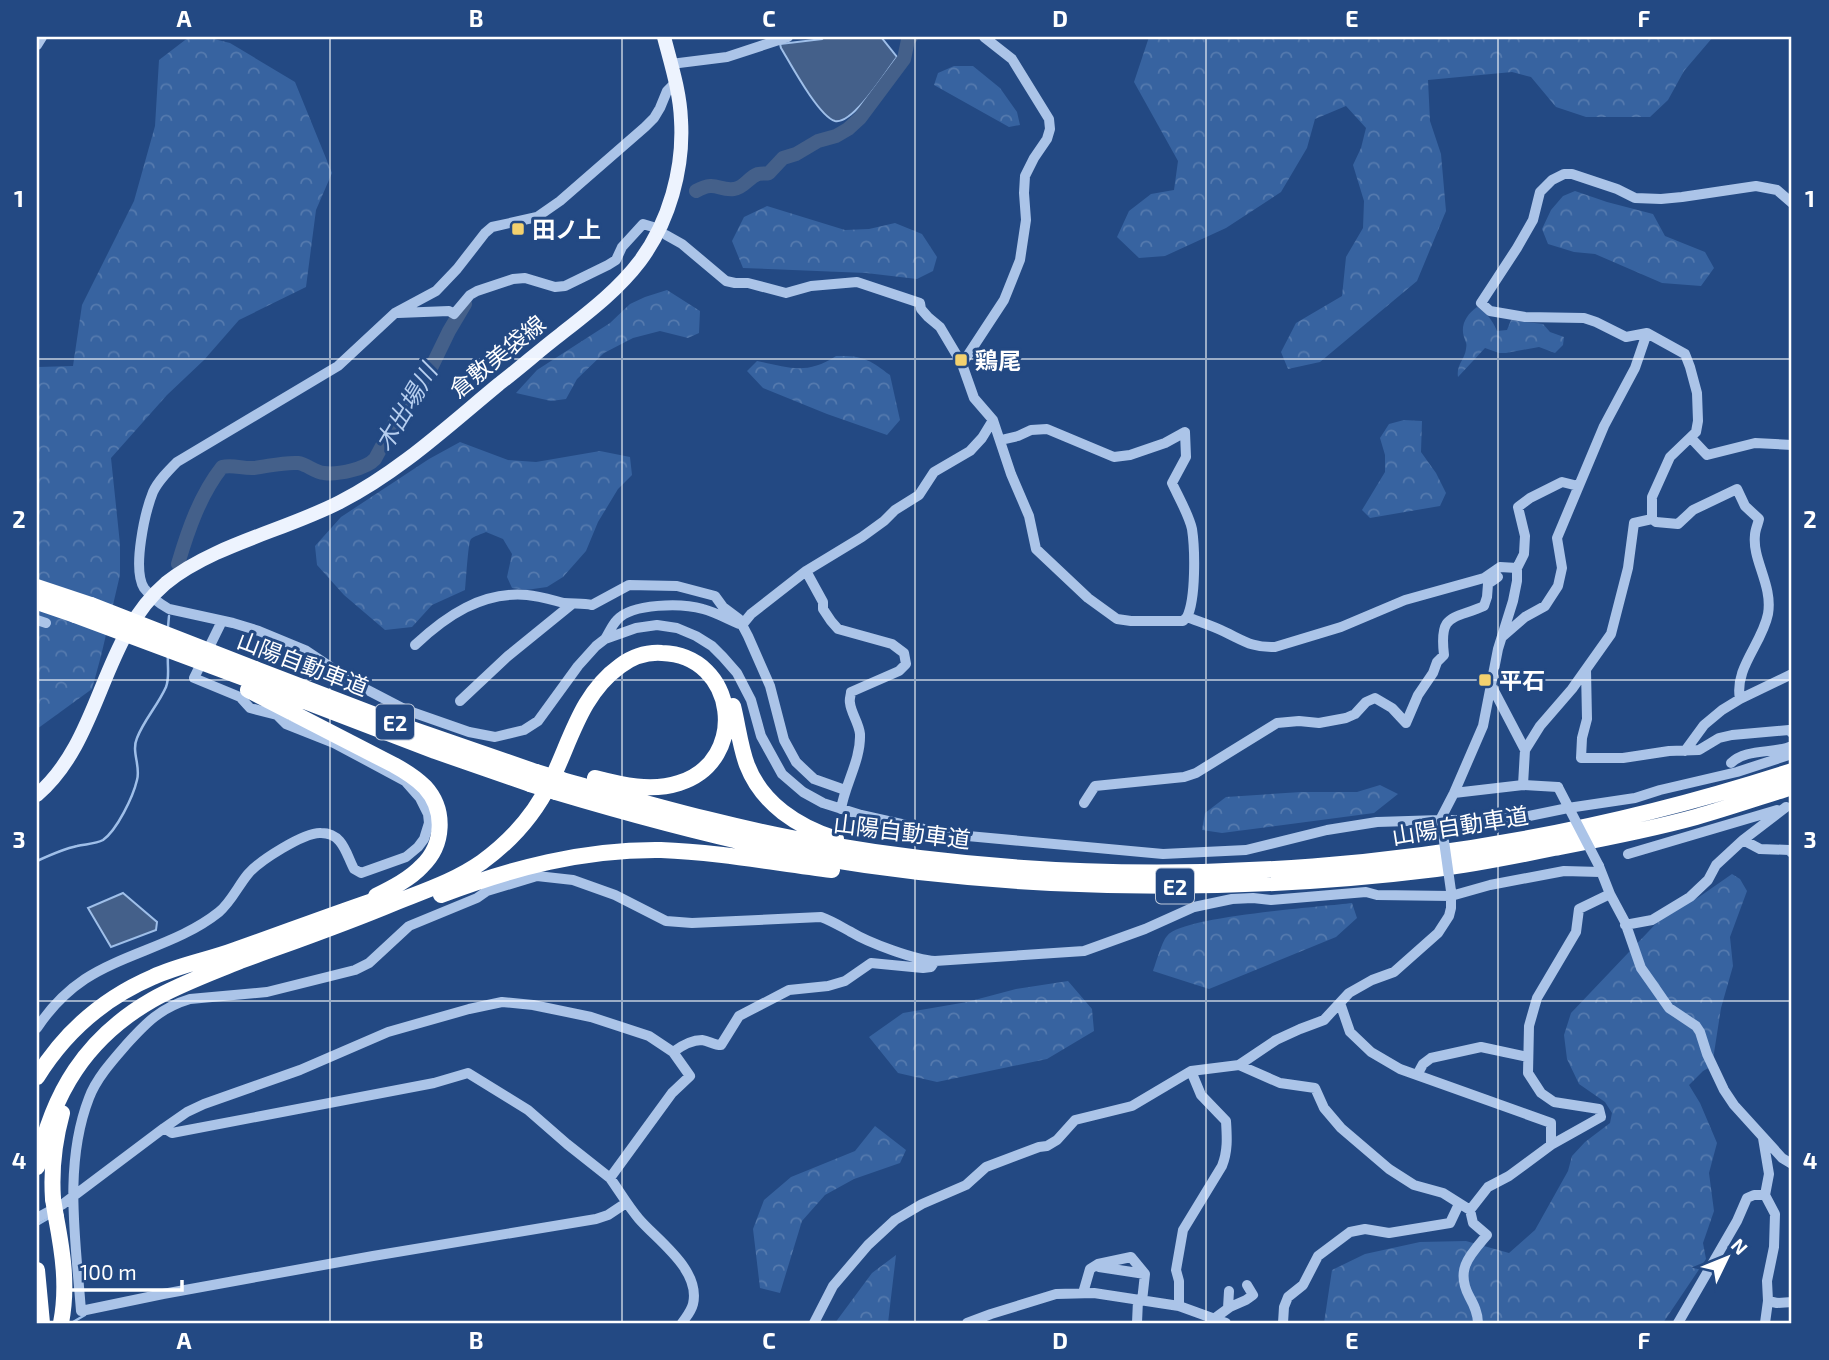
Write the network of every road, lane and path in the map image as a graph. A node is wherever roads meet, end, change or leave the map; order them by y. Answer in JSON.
{"nodes":[{"id":1,"x":42,"y":37,"type":"edge"},
{"id":2,"x":664,"y":37,"type":"edge"},
{"id":3,"x":788,"y":37,"type":"edge"},
{"id":4,"x":984,"y":37,"type":"edge"},
{"id":5,"x":37,"y":45,"type":"edge"},
{"id":6,"x":671,"y":64,"type":"junction"},
{"id":7,"x":677,"y":86,"type":"junction"},
{"id":8,"x":1792,"y":203,"type":"edge"},
{"id":9,"x":653,"y":227,"type":"dead end"},
{"id":10,"x":666,"y":235,"type":"dead end"},
{"id":11,"x":395,"y":313,"type":"junction"},
{"id":12,"x":1647,"y":333,"type":"junction"},
{"id":13,"x":962,"y":364,"type":"junction"},
{"id":14,"x":993,"y":420,"type":"junction"},
{"id":15,"x":1691,"y":438,"type":"junction"},
{"id":16,"x":1001,"y":440,"type":"junction"},
{"id":17,"x":1792,"y":445,"type":"edge"},
{"id":18,"x":1578,"y":486,"type":"junction"},
{"id":19,"x":1653,"y":519,"type":"junction"},
{"id":20,"x":1517,"y":568,"type":"junction"},
{"id":21,"x":806,"y":571,"type":"junction"},
{"id":22,"x":37,"y":587,"type":"edge"},
{"id":23,"x":153,"y":597,"type":"junction"},
{"id":24,"x":37,"y":602,"type":"edge"},
{"id":25,"x":572,"y":604,"type":"junction"},
{"id":26,"x":1187,"y":617,"type":"junction"},
{"id":27,"x":222,"y":621,"type":"junction"},
{"id":28,"x":742,"y":625,"type":"junction"},
{"id":29,"x":1501,"y":637,"type":"junction"},
{"id":30,"x":605,"y":639,"type":"junction"},
{"id":31,"x":415,"y":645,"type":"dead end"},
{"id":32,"x":1586,"y":670,"type":"junction"},
{"id":33,"x":1792,"y":674,"type":"edge"},
{"id":34,"x":251,"y":680,"type":"junction"},
{"id":35,"x":1491,"y":685,"type":"junction"},
{"id":36,"x":1740,"y":699,"type":"junction"},
{"id":37,"x":460,"y":701,"type":"dead end"},
{"id":38,"x":1792,"y":733,"type":"edge"},
{"id":39,"x":1792,"y":746,"type":"edge"},
{"id":40,"x":1525,"y":750,"type":"junction"},
{"id":41,"x":1685,"y":751,"type":"junction"},
{"id":42,"x":1792,"y":754,"type":"edge"},
{"id":43,"x":1731,"y":763,"type":"dead end"},
{"id":44,"x":1792,"y":771,"type":"edge"},
{"id":45,"x":535,"y":774,"type":"junction"},
{"id":46,"x":561,"y":781,"type":"junction"},
{"id":47,"x":1523,"y":785,"type":"junction"},
{"id":48,"x":1792,"y":787,"type":"edge"},
{"id":49,"x":845,"y":790,"type":"junction"},
{"id":50,"x":1454,"y":793,"type":"junction"},
{"id":51,"x":37,"y":795,"type":"edge"},
{"id":52,"x":1084,"y":803,"type":"dead end"},
{"id":53,"x":1790,"y":807,"type":"edge"},
{"id":54,"x":841,"y":809,"type":"junction"},
{"id":55,"x":1441,"y":823,"type":"junction"},
{"id":56,"x":1742,"y":840,"type":"junction"},
{"id":57,"x":1792,"y":853,"type":"edge"},
{"id":58,"x":1629,"y":854,"type":"dead end"},
{"id":59,"x":899,"y":856,"type":"junction"},
{"id":60,"x":1599,"y":869,"type":"junction"},
{"id":61,"x":1009,"y":881,"type":"junction"},
{"id":62,"x":1451,"y":893,"type":"junction"},
{"id":63,"x":1609,"y":894,"type":"junction"},
{"id":64,"x":355,"y":913,"type":"junction"},
{"id":65,"x":1625,"y":925,"type":"junction"},
{"id":66,"x":226,"y":954,"type":"junction"},
{"id":67,"x":935,"y":961,"type":"junction"},
{"id":68,"x":1340,"y":1003,"type":"junction"},
{"id":69,"x":114,"y":1027,"type":"junction"},
{"id":70,"x":37,"y":1028,"type":"edge"},
{"id":71,"x":673,"y":1052,"type":"junction"},
{"id":72,"x":1528,"y":1057,"type":"junction"},
{"id":73,"x":1239,"y":1065,"type":"junction"},
{"id":74,"x":1191,"y":1071,"type":"junction"},
{"id":75,"x":1417,"y":1075,"type":"junction"},
{"id":76,"x":37,"y":1077,"type":"edge"},
{"id":77,"x":164,"y":1128,"type":"junction"},
{"id":78,"x":1763,"y":1138,"type":"junction"},
{"id":79,"x":37,"y":1139,"type":"edge"},
{"id":80,"x":1552,"y":1145,"type":"junction"},
{"id":81,"x":1792,"y":1164,"type":"edge"},
{"id":82,"x":37,"y":1167,"type":"edge"},
{"id":83,"x":610,"y":1178,"type":"junction"},
{"id":84,"x":1765,"y":1195,"type":"junction"},
{"id":85,"x":74,"y":1199,"type":"junction"},
{"id":86,"x":625,"y":1204,"type":"junction"},
{"id":87,"x":1464,"y":1207,"type":"junction"},
{"id":88,"x":37,"y":1218,"type":"edge"},
{"id":89,"x":37,"y":1270,"type":"edge"},
{"id":90,"x":1247,"y":1285,"type":"dead end"},
{"id":91,"x":1229,"y":1292,"type":"dead end"},
{"id":92,"x":1083,"y":1293,"type":"junction"},
{"id":93,"x":1140,"y":1300,"type":"junction"},
{"id":94,"x":1768,"y":1301,"type":"junction"},
{"id":95,"x":1792,"y":1302,"type":"edge"},
{"id":96,"x":1179,"y":1306,"type":"junction"},
{"id":97,"x":1228,"y":1308,"type":"junction"},
{"id":98,"x":1221,"y":1321,"type":"edge"},
{"id":99,"x":42,"y":1323,"type":"edge"},
{"id":100,"x":61,"y":1323,"type":"edge"},
{"id":101,"x":681,"y":1323,"type":"edge"},
{"id":102,"x":814,"y":1323,"type":"edge"},
{"id":103,"x":967,"y":1323,"type":"edge"},
{"id":104,"x":1137,"y":1323,"type":"edge"},
{"id":105,"x":1283,"y":1323,"type":"edge"},
{"id":106,"x":1478,"y":1323,"type":"edge"},
{"id":107,"x":1678,"y":1323,"type":"edge"},
{"id":108,"x":1765,"y":1323,"type":"edge"}],
"edges":[{"from":1,"to":5,"type":"street"},
{"from":2,"to":6,"type":"main road","name":"倉敷美袋線"},
{"from":3,"to":6,"type":"street"},
{"from":4,"to":13,"type":"street"},
{"from":6,"to":7,"type":"main road","name":"倉敷美袋線"},
{"from":7,"to":11,"type":"street"},
{"from":7,"to":23,"type":"main road","name":"倉敷美袋線"},
{"from":8,"to":12,"type":"street"},
{"from":9,"to":11,"type":"street"},
{"from":10,"to":13,"type":"street"},
{"from":11,"to":23,"type":"street"},
{"from":12,"to":15,"type":"street"},
{"from":12,"to":18,"type":"street"},
{"from":13,"to":14,"type":"street"},
{"from":14,"to":16,"type":"street"},
{"from":14,"to":21,"type":"street"},
{"from":15,"to":17,"type":"street"},
{"from":15,"to":19,"type":"street"},
{"from":16,"to":26,"type":"street"},
{"from":16,"to":26,"type":"street"},
{"from":18,"to":20,"type":"street"},
{"from":18,"to":29,"type":"street"},
{"from":19,"to":32,"type":"street"},
{"from":19,"to":36,"type":"street"},
{"from":20,"to":26,"type":"street"},
{"from":20,"to":29,"type":"street"},
{"from":20,"to":52,"type":"street"},
{"from":21,"to":28,"type":"street"},
{"from":21,"to":49,"type":"street"},
{"from":22,"to":34,"type":"highway","name":"山陽自動車道","number":"E2","bridge":true},
{"from":23,"to":27,"type":"street"},
{"from":23,"to":51,"type":"main road","name":"倉敷美袋線"},
{"from":24,"to":34,"type":"highway","bridge":true},
{"from":25,"to":28,"type":"street"},
{"from":25,"to":31,"type":"street"},
{"from":25,"to":37,"type":"street"},
{"from":27,"to":30,"type":"street"},
{"from":27,"to":70,"type":"street"},
{"from":28,"to":30,"type":"street"},
{"from":28,"to":49,"type":"street"},
{"from":29,"to":35,"type":"street"},
{"from":30,"to":54,"type":"street"},
{"from":32,"to":40,"type":"street"},
{"from":32,"to":41,"type":"street"},
{"from":33,"to":36,"type":"street"},
{"from":34,"to":45,"type":"highway","name":"山陽自動車道","number":"E2"},
{"from":34,"to":45,"type":"highway","name":"山陽自動車道","number":"E2"},
{"from":34,"to":64,"type":"highway"},
{"from":35,"to":40,"type":"street"},
{"from":35,"to":50,"type":"street"},
{"from":36,"to":41,"type":"street"},
{"from":38,"to":41,"type":"street"},
{"from":39,"to":43,"type":"street"},
{"from":40,"to":47,"type":"street"},
{"from":42,"to":55,"type":"street"},
{"from":44,"to":59,"type":"highway","name":"山陽自動車道","number":"E2"},
{"from":45,"to":46,"type":"highway"},
{"from":45,"to":46,"type":"highway","name":"山陽自動車道","number":"E2","bridge":true},
{"from":46,"to":59,"type":"highway","name":"山陽自動車道","number":"E2"},
{"from":46,"to":61,"type":"highway","name":"山陽自動車道","number":"E2"},
{"from":46,"to":64,"type":"highway"},
{"from":47,"to":50,"type":"street"},
{"from":47,"to":60,"type":"street","bridge":true},
{"from":48,"to":61,"type":"highway","name":"山陽自動車道","number":"E2"},
{"from":49,"to":54,"type":"street"},
{"from":50,"to":55,"type":"street"},
{"from":53,"to":56,"type":"street"},
{"from":53,"to":58,"type":"street"},
{"from":54,"to":55,"type":"street"},
{"from":55,"to":62,"type":"street","bridge":true},
{"from":56,"to":57,"type":"street"},
{"from":56,"to":65,"type":"street"},
{"from":59,"to":64,"type":"highway"},
{"from":60,"to":62,"type":"street"},
{"from":60,"to":63,"type":"street"},
{"from":61,"to":64,"type":"highway"},
{"from":62,"to":67,"type":"street"},
{"from":62,"to":68,"type":"street"},
{"from":63,"to":65,"type":"street"},
{"from":63,"to":72,"type":"street"},
{"from":64,"to":66,"type":"highway"},
{"from":64,"to":69,"type":"highway"},
{"from":65,"to":78,"type":"street"},
{"from":66,"to":76,"type":"highway"},
{"from":66,"to":79,"type":"highway"},
{"from":67,"to":71,"type":"street"},
{"from":67,"to":85,"type":"street"},
{"from":68,"to":73,"type":"street"},
{"from":68,"to":75,"type":"street"},
{"from":69,"to":82,"type":"highway"},
{"from":69,"to":100,"type":"highway","bridge":true},
{"from":71,"to":77,"type":"street"},
{"from":71,"to":83,"type":"street"},
{"from":72,"to":75,"type":"street"},
{"from":72,"to":80,"type":"street"},
{"from":73,"to":74,"type":"street"},
{"from":73,"to":87,"type":"street"},
{"from":74,"to":96,"type":"street"},
{"from":74,"to":102,"type":"street"},
{"from":75,"to":80,"type":"street"},
{"from":77,"to":83,"type":"street"},
{"from":77,"to":85,"type":"street"},
{"from":78,"to":81,"type":"street"},
{"from":78,"to":84,"type":"street"},
{"from":80,"to":87,"type":"street"},
{"from":83,"to":86,"type":"street"},
{"from":84,"to":94,"type":"street"},
{"from":84,"to":107,"type":"street"},
{"from":85,"to":86,"type":"street"},
{"from":85,"to":88,"type":"street"},
{"from":86,"to":101,"type":"street"},
{"from":87,"to":105,"type":"street"},
{"from":87,"to":106,"type":"street"},
{"from":89,"to":99,"type":"highway"},
{"from":90,"to":97,"type":"street"},
{"from":91,"to":97,"type":"street"},
{"from":92,"to":93,"type":"street"},
{"from":92,"to":93,"type":"street"},
{"from":92,"to":103,"type":"street"},
{"from":93,"to":96,"type":"street"},
{"from":93,"to":104,"type":"street"},
{"from":94,"to":95,"type":"street"},
{"from":94,"to":108,"type":"street"},
{"from":96,"to":98,"type":"street"},
{"from":97,"to":98,"type":"street"}]}
